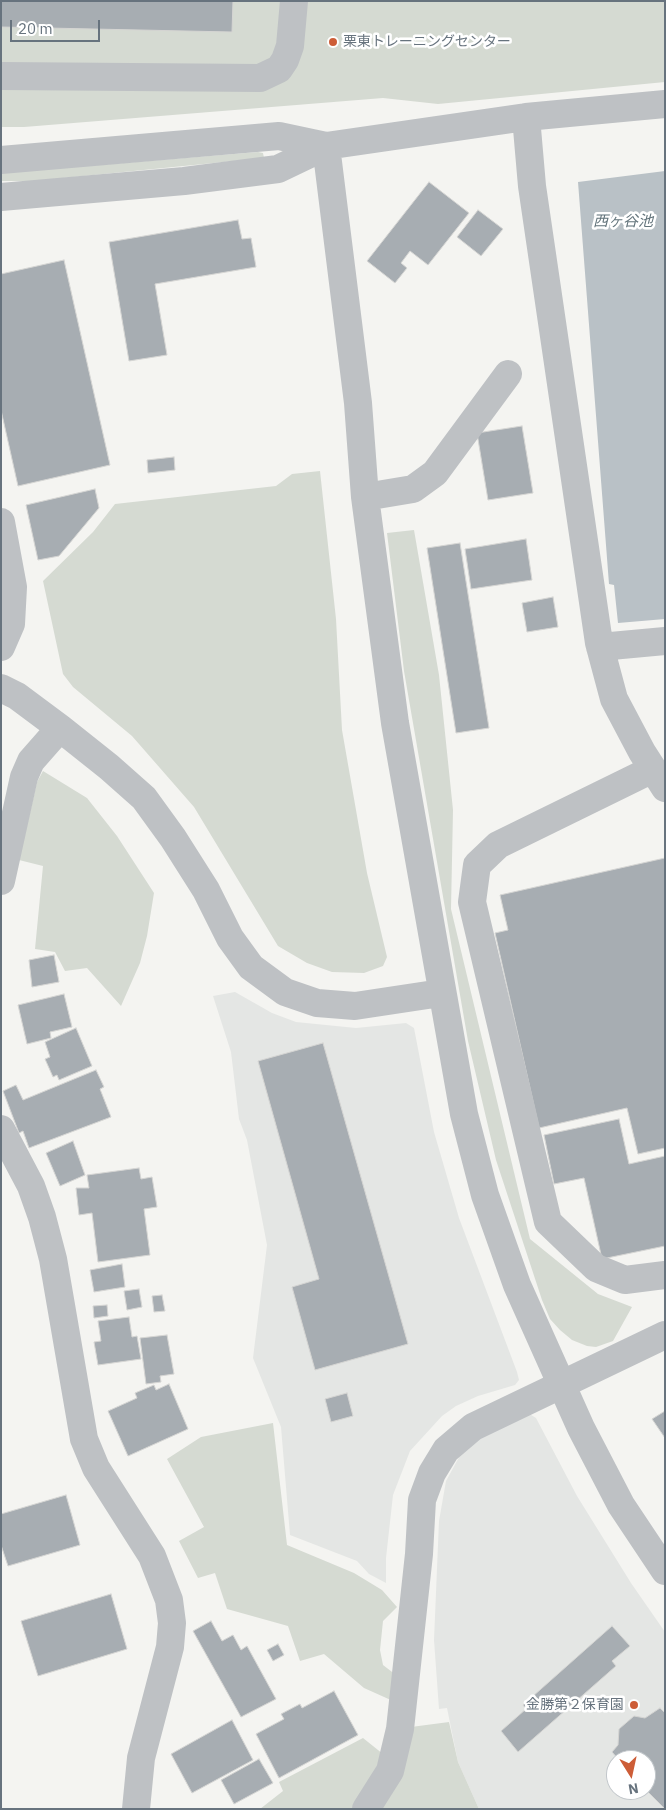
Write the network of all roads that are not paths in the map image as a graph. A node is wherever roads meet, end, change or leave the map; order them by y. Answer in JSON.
{"nodes":[{"id":1,"x":294,"y":1,"type":"edge"},
{"id":2,"x":1,"y":76,"type":"edge"},
{"id":3,"x":665,"y":104,"type":"edge"},
{"id":4,"x":526,"y":117,"type":"junction"},
{"id":5,"x":326,"y":146,"type":"junction"},
{"id":6,"x":1,"y":160,"type":"edge"},
{"id":7,"x":1,"y":197,"type":"edge"},
{"id":8,"x":508,"y":374,"type":"dead end"},
{"id":9,"x":365,"y":497,"type":"junction"},
{"id":10,"x":1,"y":522,"type":"edge"},
{"id":11,"x":7,"y":588,"type":"edge"},
{"id":12,"x":665,"y":641,"type":"edge"},
{"id":13,"x":1,"y":647,"type":"edge"},
{"id":14,"x":600,"y":648,"type":"junction"},
{"id":15,"x":1,"y":688,"type":"edge"},
{"id":16,"x":60,"y":728,"type":"junction"},
{"id":17,"x":659,"y":779,"type":"edge"},
{"id":18,"x":1,"y":882,"type":"edge"},
{"id":19,"x":442,"y":993,"type":"junction"},
{"id":20,"x":1,"y":1129,"type":"edge"},
{"id":21,"x":665,"y":1275,"type":"edge"},
{"id":22,"x":665,"y":1335,"type":"edge"},
{"id":23,"x":562,"y":1384,"type":"junction"},
{"id":24,"x":665,"y":1571,"type":"edge"},
{"id":25,"x":136,"y":1809,"type":"edge"},
{"id":26,"x":366,"y":1809,"type":"edge"}],
"edges":[{"from":1,"to":2,"type":"street"},
{"from":3,"to":4,"type":"street"},
{"from":4,"to":5,"type":"street"},
{"from":4,"to":14,"type":"street"},
{"from":5,"to":6,"type":"street"},
{"from":5,"to":7,"type":"street"},
{"from":5,"to":9,"type":"street"},
{"from":8,"to":9,"type":"street"},
{"from":9,"to":19,"type":"street"},
{"from":10,"to":11,"type":"street"},
{"from":11,"to":13,"type":"street"},
{"from":12,"to":14,"type":"street"},
{"from":14,"to":17,"type":"street"},
{"from":15,"to":16,"type":"street"},
{"from":16,"to":18,"type":"street"},
{"from":16,"to":19,"type":"street"},
{"from":17,"to":21,"type":"street"},
{"from":19,"to":23,"type":"street"},
{"from":20,"to":25,"type":"street"},
{"from":22,"to":23,"type":"street"},
{"from":23,"to":24,"type":"street"},
{"from":23,"to":26,"type":"street"}]}
